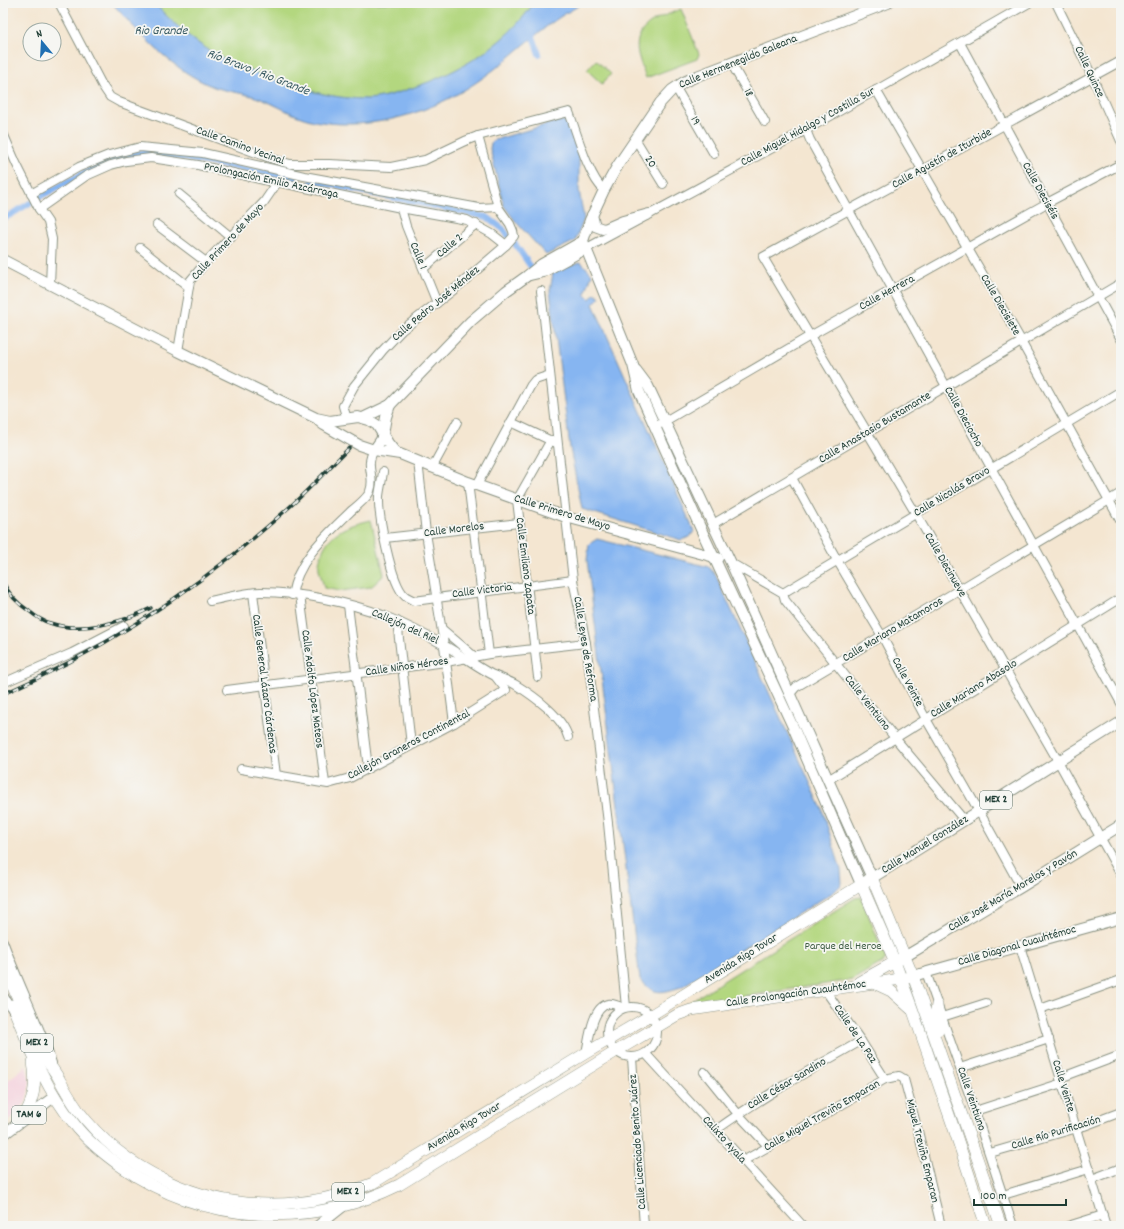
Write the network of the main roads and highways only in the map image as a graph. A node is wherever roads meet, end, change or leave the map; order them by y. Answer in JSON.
{"nodes":[{"id":1,"x":888,"y":3,"type":"edge"},
{"id":2,"x":649,"y":214,"type":"road end"},
{"id":3,"x":592,"y":215,"type":"junction"},
{"id":4,"x":584,"y":245,"type":"junction"},
{"id":5,"x":3,"y":260,"type":"edge"},
{"id":6,"x":390,"y":405,"type":"junction"},
{"id":7,"x":316,"y":418,"type":"junction"},
{"id":8,"x":363,"y":418,"type":"junction"},
{"id":9,"x":347,"y":419,"type":"junction"},
{"id":10,"x":660,"y":424,"type":"junction"},
{"id":11,"x":383,"y":434,"type":"junction"},
{"id":12,"x":345,"y":436,"type":"junction"},
{"id":13,"x":374,"y":450,"type":"junction"},
{"id":14,"x":396,"y":453,"type":"junction"},
{"id":15,"x":705,"y":538,"type":"junction"},
{"id":16,"x":697,"y":552,"type":"junction"},
{"id":17,"x":713,"y":556,"type":"junction"},
{"id":18,"x":731,"y":563,"type":"junction"},
{"id":19,"x":1121,"y":722,"type":"edge"},
{"id":20,"x":1121,"y":825,"type":"edge"},
{"id":21,"x":872,"y":878,"type":"junction"},
{"id":22,"x":861,"y":884,"type":"junction"},
{"id":23,"x":1121,"y":918,"type":"edge"},
{"id":24,"x":906,"y":956,"type":"junction"},
{"id":25,"x":895,"y":962,"type":"junction"},
{"id":26,"x":4,"y":967,"type":"edge"},
{"id":27,"x":913,"y":976,"type":"junction"},
{"id":28,"x":901,"y":980,"type":"junction"},
{"id":29,"x":3,"y":982,"type":"edge"},
{"id":30,"x":874,"y":983,"type":"junction"},
{"id":31,"x":853,"y":985,"type":"junction"},
{"id":32,"x":937,"y":1005,"type":"road end"},
{"id":33,"x":691,"y":1010,"type":"joint"},
{"id":34,"x":913,"y":1011,"type":"junction"},
{"id":35,"x":32,"y":1053,"type":"junction"},
{"id":36,"x":583,"y":1055,"type":"junction"},
{"id":37,"x":940,"y":1055,"type":"junction"},
{"id":38,"x":55,"y":1096,"type":"junction"},
{"id":39,"x":525,"y":1108,"type":"junction"},
{"id":40,"x":78,"y":1110,"type":"junction"},
{"id":41,"x":21,"y":1121,"type":"junction"},
{"id":42,"x":467,"y":1126,"type":"junction"},
{"id":43,"x":3,"y":1135,"type":"edge"},
{"id":44,"x":474,"y":1138,"type":"junction"},
{"id":45,"x":342,"y":1207,"type":"junction"},
{"id":46,"x":318,"y":1226,"type":"edge"},
{"id":47,"x":986,"y":1226,"type":"edge"},
{"id":48,"x":1001,"y":1226,"type":"edge"}],
"edges":[{"from":1,"to":3,"type":"main road","name":"Calle Hermenegildo Galeana"},
{"from":2,"to":3,"type":"main road"},
{"from":3,"to":4,"type":"main road","name":"Calle Hermenegildo Galeana"},
{"from":4,"to":6,"type":"main road"},
{"from":4,"to":10,"type":"main road"},
{"from":5,"to":7,"type":"main road","name":"Calle Primero de Mayo"},
{"from":6,"to":8,"type":"main road"},
{"from":6,"to":11,"type":"main road"},
{"from":7,"to":9,"type":"main road","name":"Calle Primero de Mayo"},
{"from":7,"to":12,"type":"main road","name":"Calle Primero de Mayo"},
{"from":8,"to":9,"type":"main road","name":"Calle Primero de Mayo"},
{"from":8,"to":11,"type":"main road"},
{"from":9,"to":12,"type":"main road"},
{"from":10,"to":15,"type":"main road"},
{"from":10,"to":18,"type":"main road"},
{"from":11,"to":13,"type":"main road"},
{"from":11,"to":14,"type":"main road"},
{"from":12,"to":13,"type":"main road","name":"Calle Primero de Mayo"},
{"from":13,"to":14,"type":"main road","name":"Calle Primero de Mayo"},
{"from":14,"to":16,"type":"main road","name":"Calle Primero de Mayo"},
{"from":15,"to":16,"type":"main road"},
{"from":15,"to":17,"type":"main road"},
{"from":16,"to":17,"type":"main road","name":"Calle Primero de Mayo"},
{"from":17,"to":18,"type":"main road","name":"Calle Primero de Mayo"},
{"from":17,"to":22,"type":"main road"},
{"from":18,"to":21,"type":"main road"},
{"from":19,"to":21,"type":"main road","name":"Calle Manuel González","number":"MEX 2"},
{"from":20,"to":24,"type":"main road","name":"Calle José María Morelos y Pavón","number":"MEX 2"},
{"from":21,"to":22,"type":"highway","name":"Avenida Rigo Tovar","number":"MEX 2"},
{"from":21,"to":24,"type":"highway"},
{"from":22,"to":25,"type":"highway"},
{"from":22,"to":36,"type":"highway","name":"Avenida Rigo Tovar","number":"MEX 2"},
{"from":23,"to":27,"type":"main road","name":"Calle Diagonal Cuauhtémoc"},
{"from":24,"to":25,"type":"highway","number":"MEX 2"},
{"from":24,"to":27,"type":"highway"},
{"from":25,"to":28,"type":"highway"},
{"from":25,"to":31,"type":"highway","number":"MEX 2"},
{"from":26,"to":40,"type":"highway","name":"Avenida Rigo Tovar","number":"MEX 2"},
{"from":27,"to":28,"type":"highway","name":"Calle Prolongación Cuauhtémoc"},
{"from":27,"to":37,"type":"highway"},
{"from":28,"to":30,"type":"highway","name":"Calle Prolongación Cuauhtémoc"},
{"from":28,"to":34,"type":"highway"},
{"from":29,"to":35,"type":"highway","name":"Avenida Rigo Tovar","number":"MEX 2"},
{"from":30,"to":31,"type":"highway","name":"Calle Prolongación Cuauhtémoc"},
{"from":30,"to":34,"type":"highway"},
{"from":31,"to":33,"type":"highway","name":"Calle Prolongación Cuauhtémoc","number":"MEX 2"},
{"from":32,"to":37,"type":"highway"},
{"from":33,"to":39,"type":"highway","name":"Avenida Rigo Tovar","number":"MEX 2"},
{"from":34,"to":47,"type":"highway"},
{"from":35,"to":38,"type":"highway","name":"Avenida Rigo Tovar","number":"MEX 2"},
{"from":35,"to":41,"type":"highway"},
{"from":36,"to":39,"type":"highway"},
{"from":36,"to":42,"type":"highway","name":"Avenida Rigo Tovar","number":"MEX 2"},
{"from":37,"to":48,"type":"highway"},
{"from":38,"to":40,"type":"highway"},
{"from":38,"to":41,"type":"main road","number":"TAM 6"},
{"from":38,"to":45,"type":"highway","name":"Avenida Rigo Tovar","number":"MEX 2"},
{"from":39,"to":44,"type":"highway","name":"Avenida Rigo Tovar","number":"MEX 2"},
{"from":40,"to":42,"type":"highway","name":"Avenida Rigo Tovar","number":"MEX 2"},
{"from":41,"to":43,"type":"main road","number":"TAM 6"},
{"from":42,"to":44,"type":"highway"},
{"from":44,"to":45,"type":"highway","name":"Avenida Rigo Tovar","number":"MEX 2"},
{"from":45,"to":46,"type":"main road"}]}
